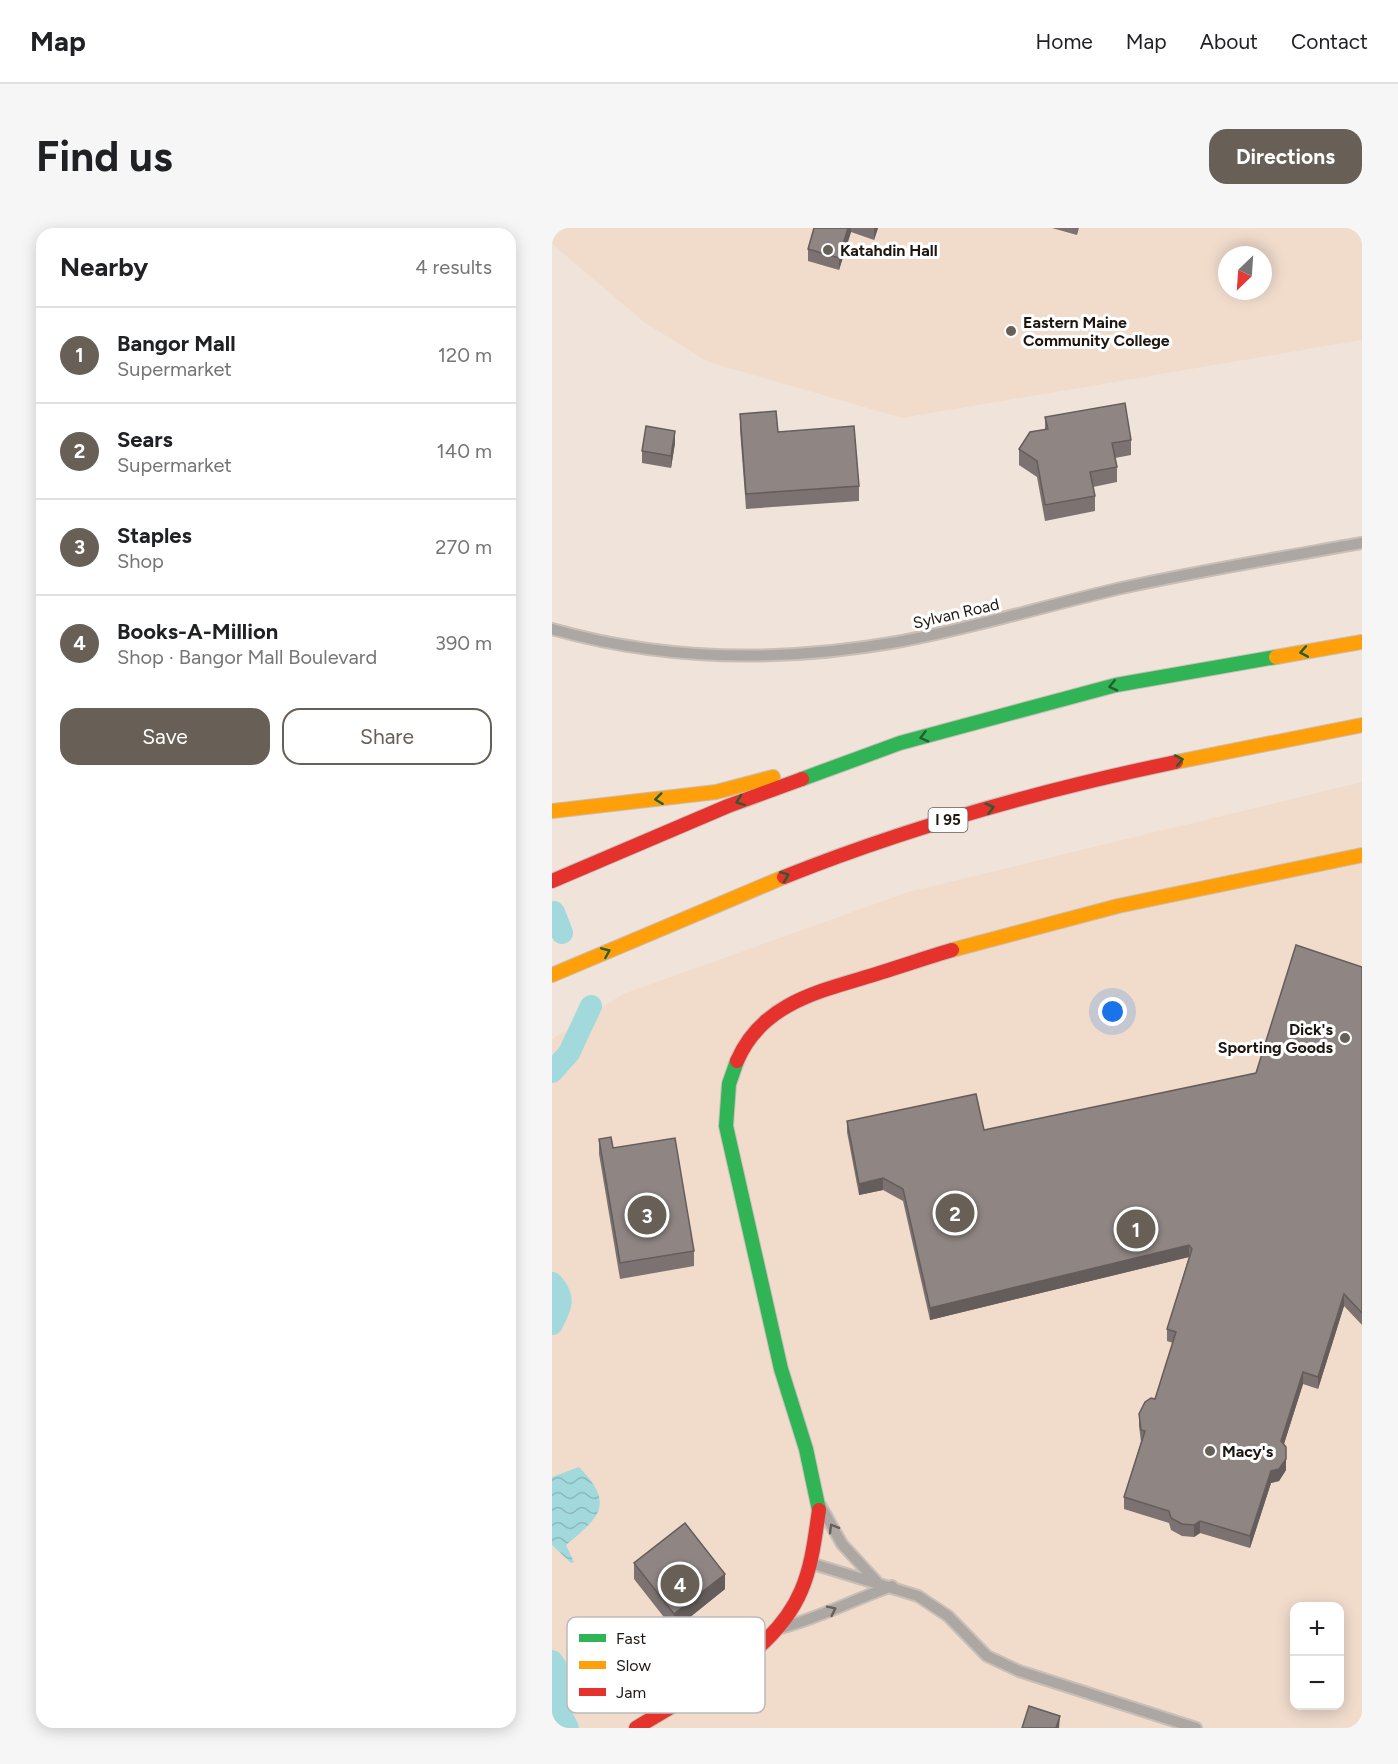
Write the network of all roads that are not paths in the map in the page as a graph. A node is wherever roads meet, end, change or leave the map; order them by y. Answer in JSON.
{"nodes":[{"id":1,"x":1362,"y":543,"type":"edge"},
{"id":2,"x":552,"y":629,"type":"edge"},
{"id":3,"x":1362,"y":642,"type":"edge"},
{"id":4,"x":1362,"y":724,"type":"edge"},
{"id":5,"x":900,"y":743,"type":"junction"},
{"id":6,"x":552,"y":811,"type":"edge"},
{"id":7,"x":1362,"y":855,"type":"edge"},
{"id":8,"x":552,"y":881,"type":"edge"},
{"id":9,"x":552,"y":975,"type":"edge"},
{"id":10,"x":820,"y":1505,"type":"junction"},
{"id":11,"x":810,"y":1563,"type":"junction"},
{"id":12,"x":876,"y":1581,"type":"junction"},
{"id":13,"x":892,"y":1586,"type":"junction"},
{"id":14,"x":777,"y":1629,"type":"junction"},
{"id":15,"x":765,"y":1640,"type":"edge"},
{"id":16,"x":660,"y":1713,"type":"edge"},
{"id":17,"x":636,"y":1728,"type":"edge"},
{"id":18,"x":1196,"y":1728,"type":"edge"}],
"edges":[{"from":1,"to":2,"type":"street","name":"Sylvan Road"},
{"from":3,"to":5,"type":"main road","one_way":true},
{"from":9,"to":4,"type":"main road","number":"I 95","one_way":true},
{"from":5,"to":6,"type":"main road","one_way":true},
{"from":5,"to":8,"type":"main road","one_way":true},
{"from":7,"to":10,"type":"main road"},
{"from":10,"to":11,"type":"main road"},
{"from":12,"to":10,"type":"street","one_way":true},
{"from":11,"to":12,"type":"street"},
{"from":11,"to":14,"type":"main road"},
{"from":12,"to":13,"type":"street"},
{"from":14,"to":13,"type":"street","one_way":true},
{"from":13,"to":18,"type":"street"},
{"from":14,"to":15,"type":"main road"},
{"from":16,"to":17,"type":"main road"}]}
